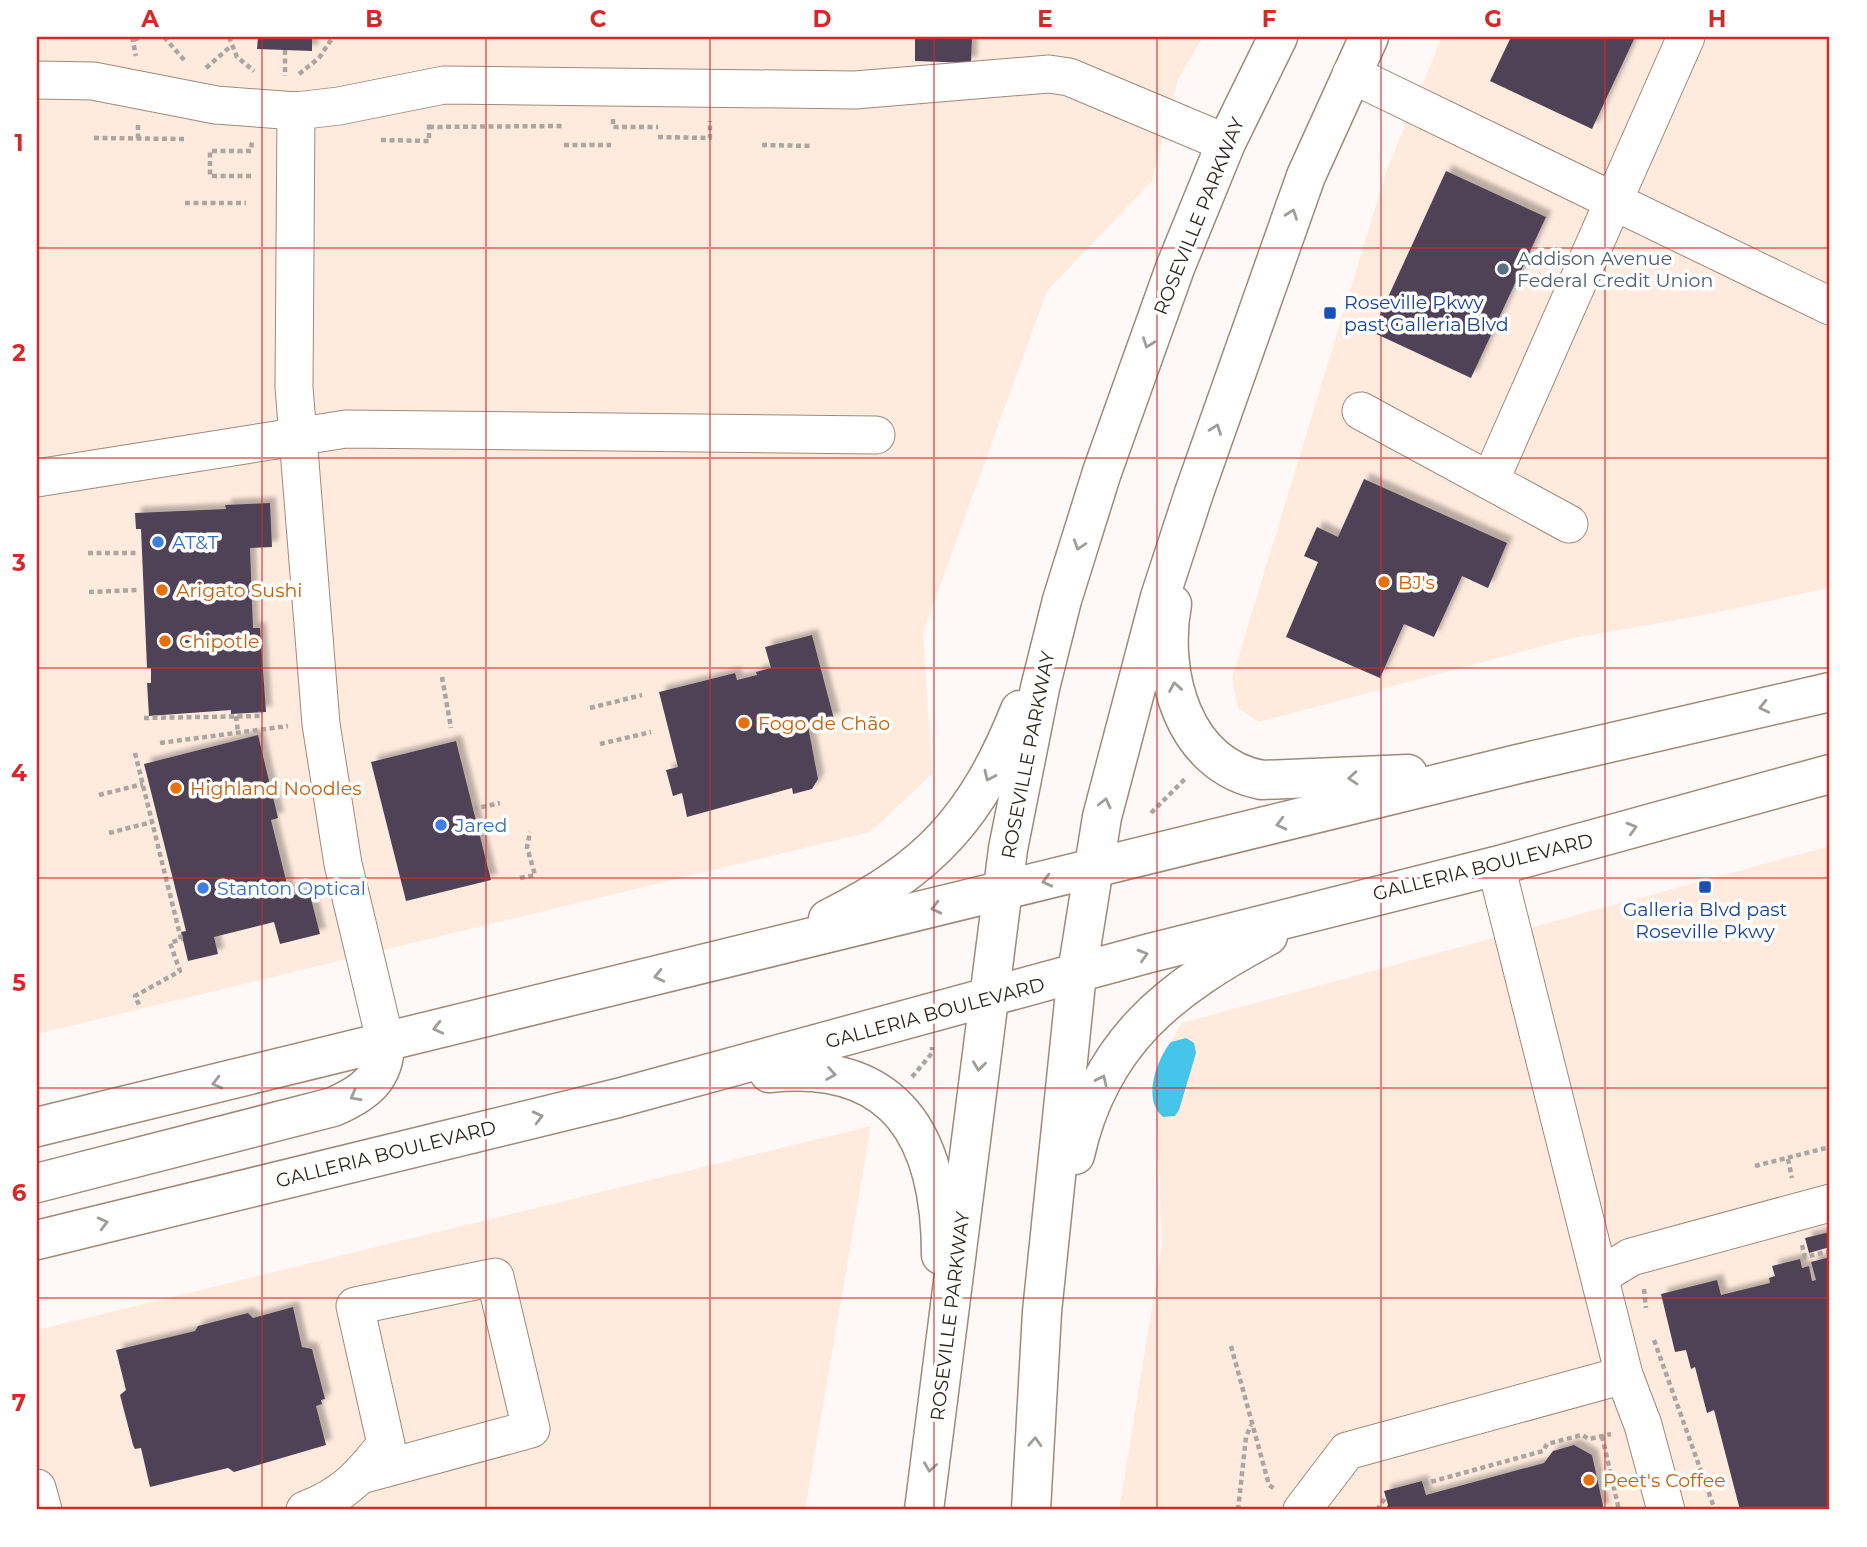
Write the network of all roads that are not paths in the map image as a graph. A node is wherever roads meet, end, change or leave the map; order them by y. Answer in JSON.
{"nodes":[{"id":1,"x":1278,"y":37,"type":"edge"},
{"id":2,"x":1370,"y":37,"type":"edge"},
{"id":3,"x":1686,"y":37,"type":"edge"},
{"id":4,"x":1351,"y":75,"type":"junction"},
{"id":5,"x":37,"y":80,"type":"edge"},
{"id":6,"x":290,"y":94,"type":"junction"},
{"id":7,"x":1226,"y":143,"type":"junction"},
{"id":8,"x":1611,"y":201,"type":"junction"},
{"id":9,"x":1830,"y":306,"type":"edge"},
{"id":10,"x":1361,"y":411,"type":"dead end"},
{"id":11,"x":877,"y":435,"type":"dead end"},
{"id":12,"x":299,"y":437,"type":"junction"},
{"id":13,"x":37,"y":478,"type":"edge"},
{"id":14,"x":1490,"y":481,"type":"junction"},
{"id":15,"x":1194,"y":493,"type":"junction"},
{"id":16,"x":1569,"y":524,"type":"dead end"},
{"id":17,"x":1062,"y":600,"type":"junction"},
{"id":18,"x":1830,"y":692,"type":"edge"},
{"id":19,"x":1518,"y":764,"type":"junction"},
{"id":20,"x":1830,"y":775,"type":"edge"},
{"id":21,"x":1496,"y":866,"type":"junction"},
{"id":22,"x":1092,"y":870,"type":"junction"},
{"id":23,"x":1002,"y":892,"type":"junction"},
{"id":24,"x":1352,"y":900,"type":"junction"},
{"id":25,"x":726,"y":961,"type":"junction"},
{"id":26,"x":1077,"y":974,"type":"junction"},
{"id":27,"x":987,"y":998,"type":"junction"},
{"id":28,"x":385,"y":1040,"type":"junction"},
{"id":29,"x":618,"y":1098,"type":"junction"},
{"id":30,"x":37,"y":1127,"type":"edge"},
{"id":31,"x":37,"y":1183,"type":"edge"},
{"id":32,"x":1830,"y":1203,"type":"edge"},
{"id":33,"x":37,"y":1240,"type":"edge"},
{"id":34,"x":1600,"y":1276,"type":"junction"},
{"id":35,"x":1042,"y":1312,"type":"junction"},
{"id":36,"x":1624,"y":1375,"type":"junction"},
{"id":37,"x":936,"y":1424,"type":"junction"},
{"id":38,"x":361,"y":1475,"type":"junction"},
{"id":39,"x":37,"y":1488,"type":"edge"},
{"id":40,"x":1294,"y":1503,"type":"edge"},
{"id":41,"x":43,"y":1510,"type":"edge"},
{"id":42,"x":305,"y":1510,"type":"edge"},
{"id":43,"x":924,"y":1510,"type":"edge"},
{"id":44,"x":1031,"y":1510,"type":"edge"},
{"id":45,"x":1666,"y":1510,"type":"edge"}],
"edges":[{"from":1,"to":7,"type":"main road","name":"ROSEVILLE PARKWAY"},
{"from":2,"to":4,"type":"main road"},
{"from":3,"to":8,"type":"lane"},
{"from":4,"to":8,"type":"lane"},
{"from":15,"to":4,"type":"main road","one_way":true},
{"from":5,"to":6,"type":"lane"},
{"from":6,"to":7,"type":"lane"},
{"from":6,"to":12,"type":"lane"},
{"from":7,"to":17,"type":"main road","name":"ROSEVILLE PARKWAY","one_way":true},
{"from":8,"to":9,"type":"lane"},
{"from":8,"to":14,"type":"lane"},
{"from":10,"to":14,"type":"lane"},
{"from":11,"to":12,"type":"lane"},
{"from":12,"to":13,"type":"lane"},
{"from":12,"to":28,"type":"lane"},
{"from":14,"to":16,"type":"lane"},
{"from":19,"to":15,"type":"main road","one_way":true},
{"from":22,"to":15,"type":"main road","one_way":true},
{"from":17,"to":23,"type":"main road","name":"ROSEVILLE PARKWAY"},
{"from":17,"to":25,"type":"main road","one_way":true},
{"from":18,"to":19,"type":"main road","one_way":true},
{"from":19,"to":22,"type":"main road","one_way":true},
{"from":21,"to":20,"type":"main road","name":"GALLERIA BOULEVARD","one_way":true},
{"from":21,"to":24,"type":"main road","name":"GALLERIA BOULEVARD"},
{"from":21,"to":34,"type":"lane"},
{"from":22,"to":23,"type":"main road","one_way":true},
{"from":22,"to":26,"type":"main road"},
{"from":23,"to":25,"type":"main road","one_way":true},
{"from":23,"to":27,"type":"main road","name":"ROSEVILLE PARKWAY"},
{"from":26,"to":24,"type":"main road","name":"GALLERIA BOULEVARD","one_way":true},
{"from":35,"to":24,"type":"main road","one_way":true},
{"from":25,"to":28,"type":"main road","one_way":true},
{"from":26,"to":27,"type":"main road","name":"GALLERIA BOULEVARD"},
{"from":26,"to":35,"type":"main road"},
{"from":27,"to":29,"type":"main road","name":"GALLERIA BOULEVARD"},
{"from":27,"to":37,"type":"main road","name":"ROSEVILLE PARKWAY","one_way":true},
{"from":28,"to":30,"type":"main road","one_way":true},
{"from":28,"to":31,"type":"main road","one_way":true},
{"from":33,"to":29,"type":"main road","name":"GALLERIA BOULEVARD","one_way":true},
{"from":29,"to":37,"type":"main road","one_way":true},
{"from":32,"to":34,"type":"lane"},
{"from":34,"to":36,"type":"lane"},
{"from":44,"to":35,"type":"main road","one_way":true},
{"from":36,"to":40,"type":"lane"},
{"from":36,"to":45,"type":"lane"},
{"from":37,"to":43,"type":"main road","name":"ROSEVILLE PARKWAY","one_way":true},
{"from":38,"to":38,"type":"lane"},
{"from":38,"to":42,"type":"lane"},
{"from":39,"to":41,"type":"lane"}]}
